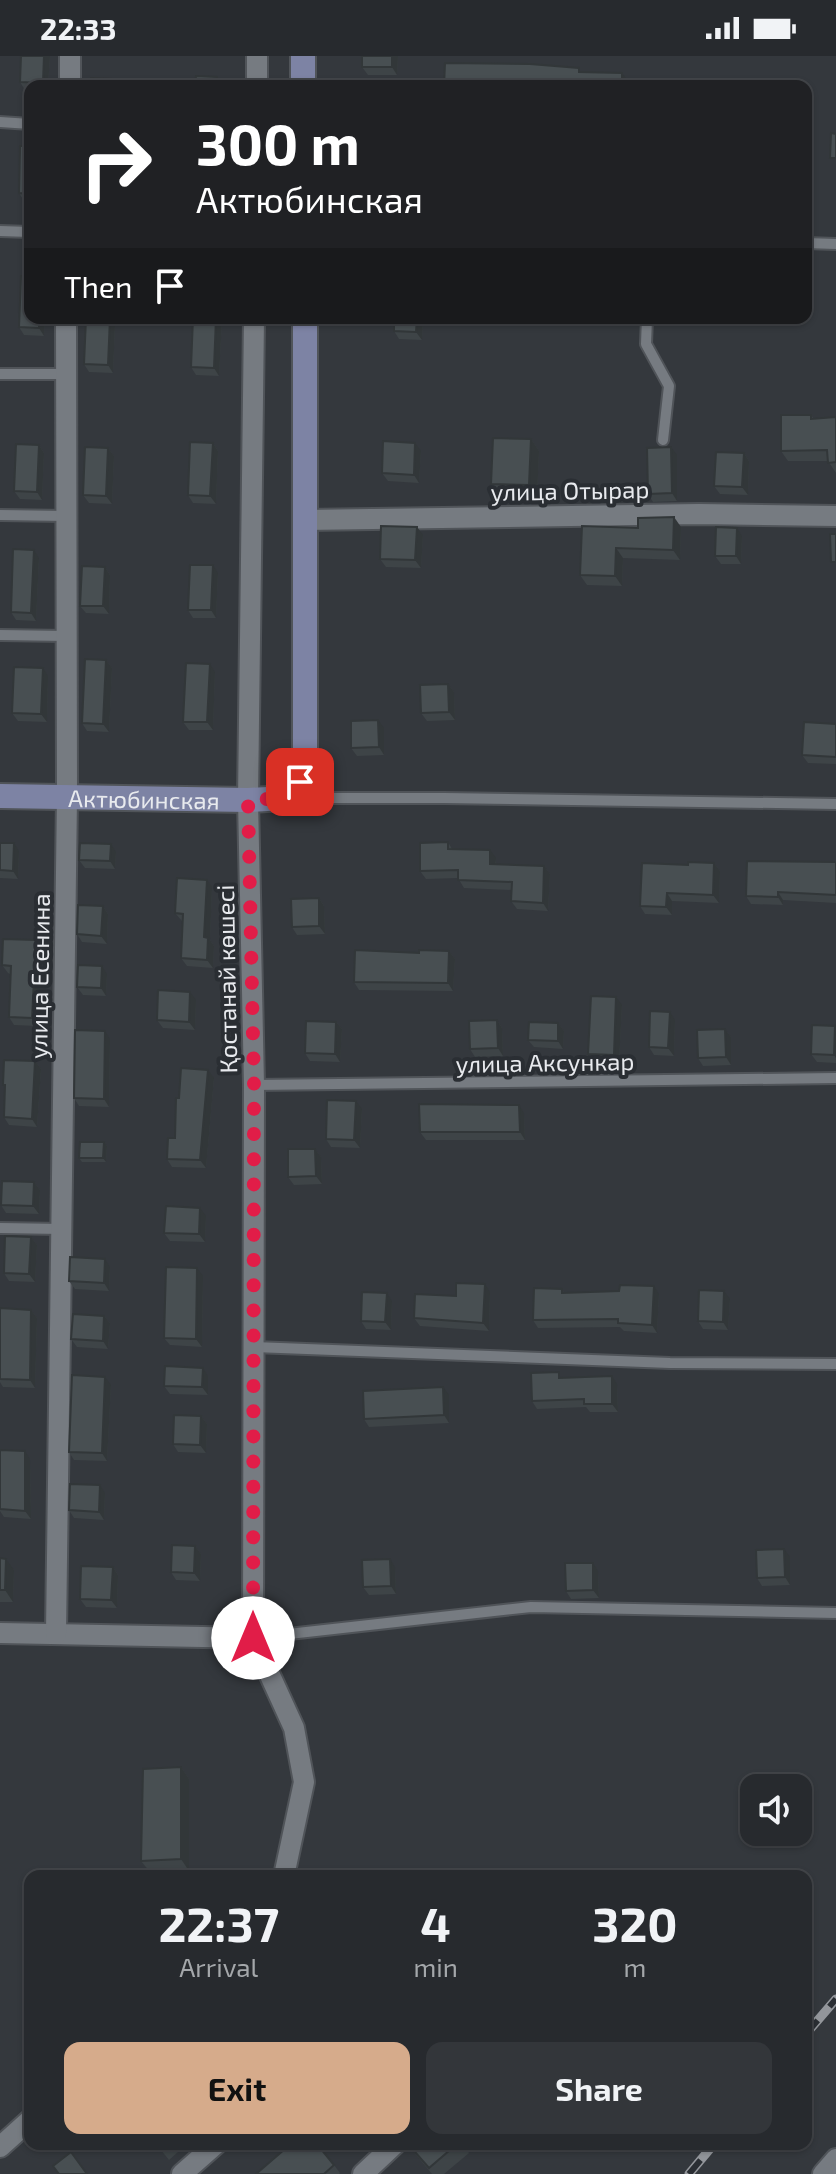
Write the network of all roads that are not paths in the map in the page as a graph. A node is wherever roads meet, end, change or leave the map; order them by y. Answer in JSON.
{"nodes":[{"id":1,"x":70,"y":56,"type":"edge"},
{"id":2,"x":257,"y":56,"type":"edge"},
{"id":3,"x":303,"y":56,"type":"edge"},
{"id":4,"x":70,"y":80,"type":"edge"},
{"id":5,"x":257,"y":80,"type":"edge"},
{"id":6,"x":303,"y":80,"type":"edge"},
{"id":7,"x":0,"y":122,"type":"edge"},
{"id":8,"x":24,"y":124,"type":"edge"},
{"id":9,"x":0,"y":231,"type":"edge"},
{"id":10,"x":24,"y":232,"type":"edge"},
{"id":11,"x":812,"y":243,"type":"edge"},
{"id":12,"x":836,"y":244,"type":"edge"},
{"id":13,"x":66,"y":324,"type":"edge"},
{"id":14,"x":254,"y":324,"type":"edge"},
{"id":15,"x":305,"y":324,"type":"edge"},
{"id":16,"x":647,"y":324,"type":"edge"},
{"id":17,"x":0,"y":374,"type":"edge"},
{"id":18,"x":65,"y":374,"type":"junction"},
{"id":19,"x":663,"y":440,"type":"dead end"},
{"id":20,"x":0,"y":515,"type":"edge"},
{"id":21,"x":66,"y":516,"type":"junction"},
{"id":22,"x":836,"y":516,"type":"edge"},
{"id":23,"x":305,"y":520,"type":"junction"},
{"id":24,"x":0,"y":635,"type":"edge"},
{"id":25,"x":66,"y":636,"type":"junction"},
{"id":26,"x":0,"y":796,"type":"edge"},
{"id":27,"x":67,"y":796,"type":"junction"},
{"id":28,"x":286,"y":798,"type":"junction"},
{"id":29,"x":248,"y":800,"type":"junction"},
{"id":30,"x":836,"y":804,"type":"edge"},
{"id":31,"x":836,"y":1078,"type":"edge"},
{"id":32,"x":254,"y":1085,"type":"junction"},
{"id":33,"x":0,"y":1228,"type":"edge"},
{"id":34,"x":62,"y":1229,"type":"junction"},
{"id":35,"x":253,"y":1347,"type":"junction"},
{"id":36,"x":836,"y":1364,"type":"edge"},
{"id":37,"x":836,"y":1613,"type":"edge"},
{"id":38,"x":0,"y":1633,"type":"edge"},
{"id":39,"x":56,"y":1634,"type":"junction"},
{"id":40,"x":253,"y":1638,"type":"junction"},
{"id":41,"x":285,"y":1870,"type":"edge"},
{"id":42,"x":24,"y":2125,"type":"edge"},
{"id":43,"x":0,"y":2147,"type":"edge"},
{"id":44,"x":209,"y":2150,"type":"edge"},
{"id":45,"x":389,"y":2150,"type":"edge"},
{"id":46,"x":836,"y":2159,"type":"edge"},
{"id":47,"x":182,"y":2174,"type":"edge"},
{"id":48,"x":363,"y":2174,"type":"edge"},
{"id":49,"x":823,"y":2174,"type":"edge"}],
"edges":[{"from":1,"to":4,"type":"street"},
{"from":2,"to":5,"type":"street"},
{"from":3,"to":6,"type":"street"},
{"from":7,"to":8,"type":"lane"},
{"from":9,"to":10,"type":"lane"},
{"from":11,"to":12,"type":"lane"},
{"from":13,"to":18,"type":"street","name":"улица Есенина"},
{"from":14,"to":29,"type":"street","name":"Қостанай көшесі"},
{"from":15,"to":23,"type":"street"},
{"from":16,"to":19,"type":"lane"},
{"from":17,"to":18,"type":"lane"},
{"from":18,"to":21,"type":"street","name":"улица Есенина"},
{"from":20,"to":21,"type":"lane"},
{"from":21,"to":25,"type":"street","name":"улица Есенина"},
{"from":22,"to":23,"type":"street","name":"улица Отырар"},
{"from":23,"to":28,"type":"street"},
{"from":24,"to":25,"type":"lane"},
{"from":25,"to":27,"type":"street","name":"улица Есенина"},
{"from":26,"to":27,"type":"street","name":"Актюбинская"},
{"from":27,"to":29,"type":"street","name":"Актюбинская"},
{"from":27,"to":34,"type":"street","name":"улица Есенина"},
{"from":28,"to":29,"type":"street","name":"Актюбинская"},
{"from":28,"to":30,"type":"lane"},
{"from":29,"to":32,"type":"street","name":"Қостанай көшесі"},
{"from":31,"to":32,"type":"lane","name":"улица Аксункар"},
{"from":32,"to":35,"type":"street","name":"Қостанай көшесі"},
{"from":33,"to":34,"type":"lane"},
{"from":34,"to":39,"type":"street","name":"улица Есенина"},
{"from":35,"to":36,"type":"lane"},
{"from":35,"to":40,"type":"street","name":"Қостанай көшесі"},
{"from":37,"to":40,"type":"lane"},
{"from":38,"to":39,"type":"street"},
{"from":39,"to":40,"type":"street"},
{"from":40,"to":41,"type":"street"},
{"from":42,"to":43,"type":"street"},
{"from":44,"to":47,"type":"street"},
{"from":45,"to":48,"type":"street"},
{"from":46,"to":49,"type":"street"}]}
